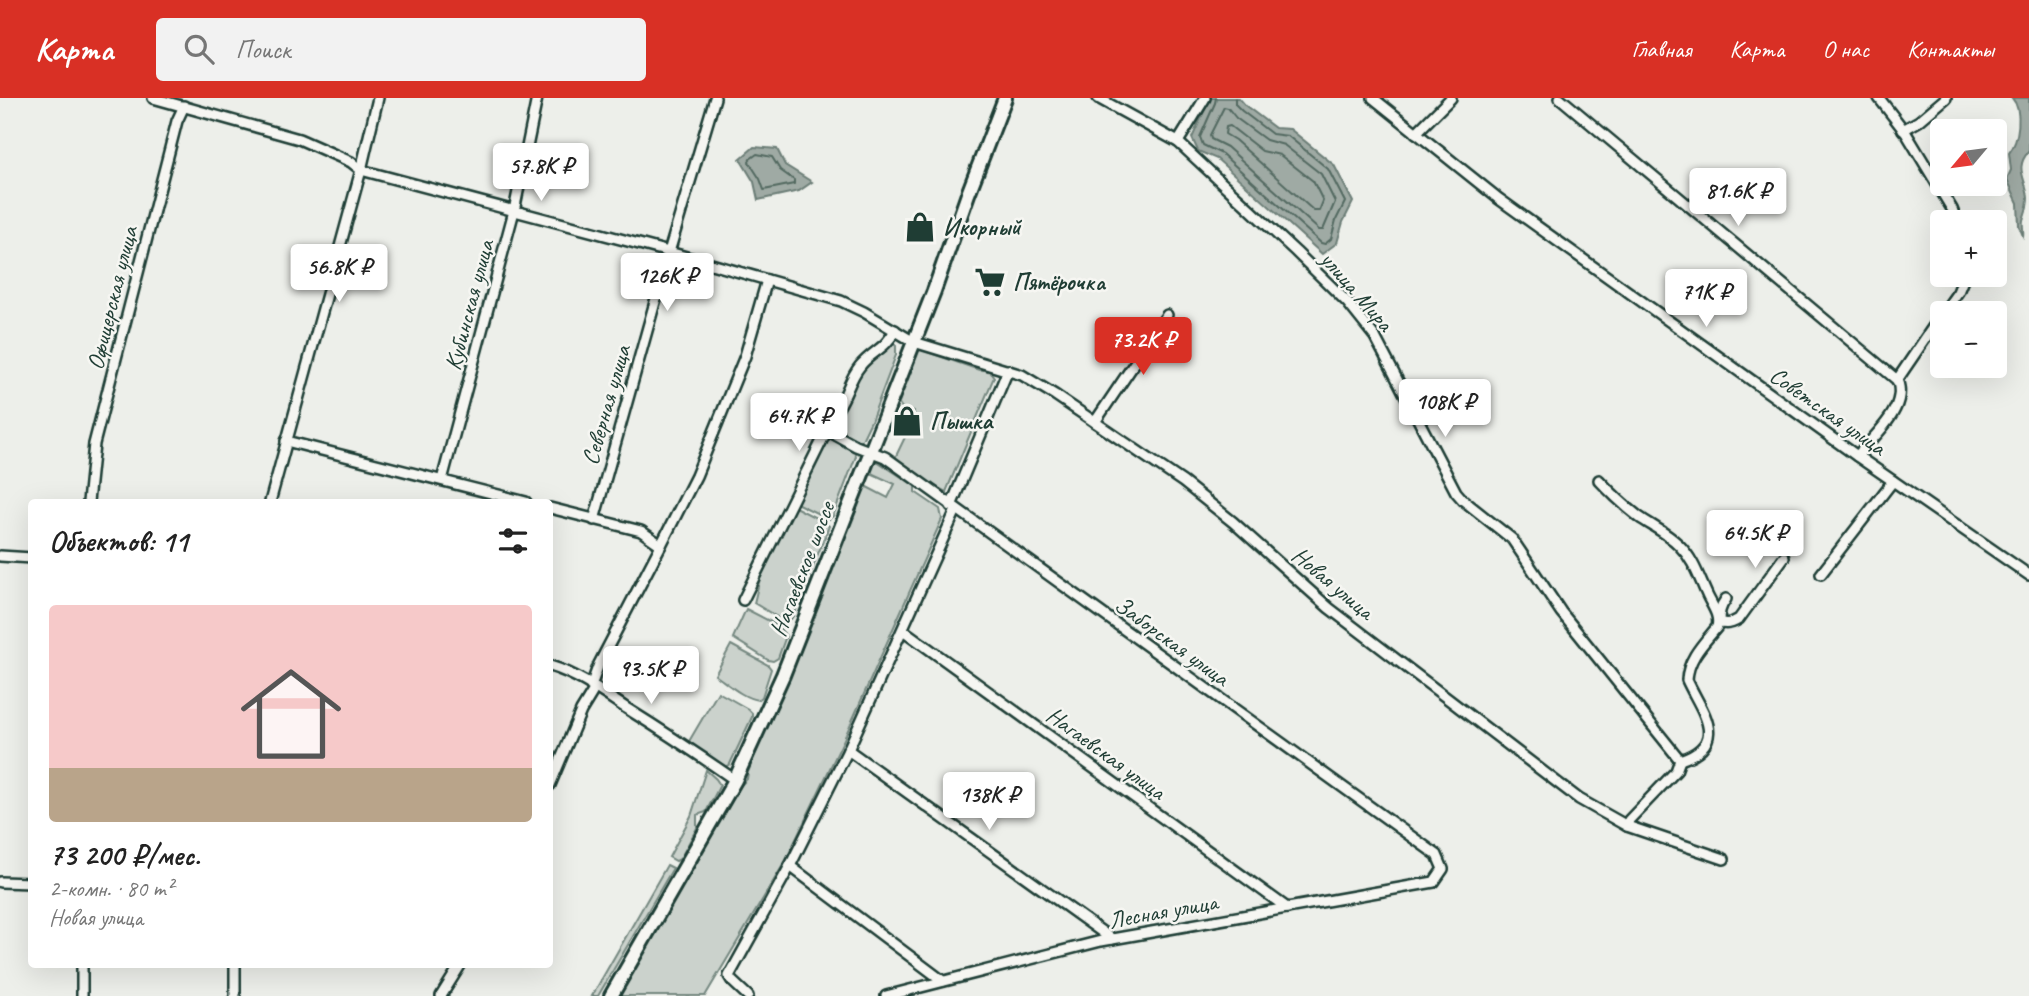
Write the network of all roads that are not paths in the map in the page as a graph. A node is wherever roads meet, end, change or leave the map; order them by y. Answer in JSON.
{"nodes":[{"id":1,"x":153,"y":98,"type":"edge"},
{"id":2,"x":378,"y":98,"type":"edge"},
{"id":3,"x":537,"y":98,"type":"edge"},
{"id":4,"x":715,"y":98,"type":"edge"},
{"id":5,"x":1005,"y":98,"type":"edge"},
{"id":6,"x":1098,"y":98,"type":"edge"},
{"id":7,"x":1205,"y":98,"type":"edge"},
{"id":8,"x":1373,"y":98,"type":"edge"},
{"id":9,"x":1451,"y":98,"type":"edge"},
{"id":10,"x":1560,"y":98,"type":"edge"},
{"id":11,"x":1879,"y":98,"type":"edge"},
{"id":12,"x":1946,"y":98,"type":"edge"},
{"id":13,"x":187,"y":104,"type":"edge"},
{"id":14,"x":1903,"y":130,"type":"junction"},
{"id":15,"x":1416,"y":133,"type":"junction"},
{"id":16,"x":1178,"y":142,"type":"junction"},
{"id":17,"x":361,"y":170,"type":"junction"},
{"id":18,"x":1952,"y":210,"type":"edge"},
{"id":19,"x":514,"y":211,"type":"junction"},
{"id":20,"x":669,"y":252,"type":"junction"},
{"id":21,"x":766,"y":279,"type":"junction"},
{"id":22,"x":1167,"y":316,"type":"dead end"},
{"id":23,"x":895,"y":330,"type":"junction"},
{"id":24,"x":1930,"y":333,"type":"edge"},
{"id":25,"x":914,"y":342,"type":"junction"},
{"id":26,"x":1007,"y":370,"type":"junction"},
{"id":27,"x":1897,"y":380,"type":"junction"},
{"id":28,"x":1095,"y":422,"type":"junction"},
{"id":29,"x":827,"y":430,"type":"junction"},
{"id":30,"x":286,"y":441,"type":"junction"},
{"id":31,"x":870,"y":452,"type":"junction"},
{"id":32,"x":1857,"y":456,"type":"junction"},
{"id":33,"x":442,"y":480,"type":"junction"},
{"id":34,"x":1599,"y":480,"type":"dead end"},
{"id":35,"x":1894,"y":481,"type":"junction"},
{"id":36,"x":88,"y":499,"type":"edge"},
{"id":37,"x":271,"y":499,"type":"edge"},
{"id":38,"x":515,"y":499,"type":"edge"},
{"id":39,"x":953,"y":508,"type":"junction"},
{"id":40,"x":553,"y":509,"type":"edge"},
{"id":41,"x":594,"y":520,"type":"junction"},
{"id":42,"x":661,"y":545,"type":"junction"},
{"id":43,"x":0,"y":556,"type":"edge"},
{"id":44,"x":1784,"y":557,"type":"dead end"},
{"id":45,"x":28,"y":558,"type":"edge"},
{"id":46,"x":1821,"y":575,"type":"dead end"},
{"id":47,"x":2029,"y":575,"type":"edge"},
{"id":48,"x":743,"y":600,"type":"dead end"},
{"id":49,"x":1726,"y":600,"type":"dead end"},
{"id":50,"x":1719,"y":622,"type":"junction"},
{"id":51,"x":903,"y":630,"type":"junction"},
{"id":52,"x":553,"y":667,"type":"edge"},
{"id":53,"x":593,"y":687,"type":"junction"},
{"id":54,"x":848,"y":750,"type":"junction"},
{"id":55,"x":1680,"y":760,"type":"junction"},
{"id":56,"x":553,"y":778,"type":"edge"},
{"id":57,"x":735,"y":780,"type":"junction"},
{"id":58,"x":1627,"y":826,"type":"junction"},
{"id":59,"x":1724,"y":859,"type":"dead end"},
{"id":60,"x":789,"y":866,"type":"junction"},
{"id":61,"x":1443,"y":869,"type":"joint"},
{"id":62,"x":0,"y":883,"type":"edge"},
{"id":63,"x":28,"y":883,"type":"edge"},
{"id":64,"x":1287,"y":908,"type":"junction"},
{"id":65,"x":1112,"y":939,"type":"junction"},
{"id":66,"x":82,"y":968,"type":"edge"},
{"id":67,"x":235,"y":968,"type":"edge"},
{"id":68,"x":458,"y":968,"type":"edge"},
{"id":69,"x":943,"y":981,"type":"junction"},
{"id":70,"x":82,"y":996,"type":"edge"},
{"id":71,"x":235,"y":996,"type":"edge"},
{"id":72,"x":441,"y":996,"type":"edge"},
{"id":73,"x":611,"y":996,"type":"edge"},
{"id":74,"x":748,"y":996,"type":"edge"},
{"id":75,"x":886,"y":996,"type":"edge"}],
"edges":[{"from":1,"to":13,"type":"street","name":"Новая улица"},
{"from":2,"to":17,"type":"street"},
{"from":3,"to":19,"type":"street","name":"Кубинская улица"},
{"from":4,"to":20,"type":"street","name":"Северная улица"},
{"from":5,"to":25,"type":"street","name":"Нагаевское шоссе"},
{"from":6,"to":16,"type":"street","name":"улица Мира"},
{"from":7,"to":16,"type":"street"},
{"from":8,"to":15,"type":"street","name":"Советская улица"},
{"from":9,"to":15,"type":"street"},
{"from":10,"to":27,"type":"street"},
{"from":11,"to":14,"type":"street"},
{"from":12,"to":14,"type":"street"},
{"from":13,"to":17,"type":"street","name":"Новая улица"},
{"from":13,"to":36,"type":"street","name":"Офицерская улица"},
{"from":14,"to":18,"type":"street"},
{"from":15,"to":32,"type":"street","name":"Советская улица"},
{"from":16,"to":55,"type":"street","name":"улица Мира"},
{"from":17,"to":19,"type":"street","name":"Новая улица"},
{"from":17,"to":30,"type":"street"},
{"from":19,"to":20,"type":"street","name":"Новая улица"},
{"from":19,"to":33,"type":"street","name":"Кубинская улица"},
{"from":20,"to":21,"type":"street","name":"Новая улица"},
{"from":20,"to":41,"type":"street","name":"Северная улица"},
{"from":21,"to":23,"type":"street","name":"Новая улица"},
{"from":21,"to":42,"type":"street"},
{"from":22,"to":28,"type":"street"},
{"from":23,"to":25,"type":"street","name":"Новая улица"},
{"from":23,"to":29,"type":"street"},
{"from":24,"to":27,"type":"street"},
{"from":25,"to":26,"type":"street","name":"Новая улица"},
{"from":25,"to":31,"type":"street","name":"Нагаевское шоссе"},
{"from":26,"to":28,"type":"street","name":"Новая улица"},
{"from":26,"to":39,"type":"street"},
{"from":27,"to":32,"type":"street"},
{"from":28,"to":58,"type":"street","name":"Новая улица"},
{"from":29,"to":31,"type":"street","name":"Заборская улица"},
{"from":29,"to":48,"type":"street"},
{"from":30,"to":33,"type":"street"},
{"from":30,"to":37,"type":"street"},
{"from":31,"to":39,"type":"street","name":"Заборская улица"},
{"from":31,"to":57,"type":"street","name":"Нагаевское шоссе"},
{"from":32,"to":35,"type":"street","name":"Советская улица"},
{"from":33,"to":38,"type":"street"},
{"from":34,"to":50,"type":"street"},
{"from":35,"to":46,"type":"street"},
{"from":35,"to":47,"type":"street","name":"Советская улица"},
{"from":39,"to":51,"type":"street"},
{"from":39,"to":61,"type":"street","name":"Заборская улица"},
{"from":40,"to":41,"type":"street"},
{"from":41,"to":42,"type":"street"},
{"from":42,"to":53,"type":"street"},
{"from":43,"to":45,"type":"street"},
{"from":44,"to":50,"type":"street"},
{"from":49,"to":50,"type":"street"},
{"from":50,"to":55,"type":"street"},
{"from":51,"to":54,"type":"street"},
{"from":51,"to":64,"type":"street","name":"Нагаевская улица"},
{"from":52,"to":53,"type":"street"},
{"from":53,"to":56,"type":"street"},
{"from":53,"to":57,"type":"street"},
{"from":54,"to":60,"type":"street"},
{"from":54,"to":65,"type":"street"},
{"from":55,"to":58,"type":"street"},
{"from":57,"to":73,"type":"street","name":"Нагаевское шоссе"},
{"from":58,"to":59,"type":"street","name":"Новая улица"},
{"from":60,"to":69,"type":"street"},
{"from":60,"to":74,"type":"street"},
{"from":61,"to":64,"type":"street","name":"Лесная улица"},
{"from":62,"to":63,"type":"street"},
{"from":64,"to":65,"type":"street","name":"Лесная улица"},
{"from":65,"to":69,"type":"street","name":"Лесная улица"},
{"from":66,"to":70,"type":"street"},
{"from":67,"to":71,"type":"street"},
{"from":68,"to":72,"type":"street"},
{"from":69,"to":75,"type":"street","name":"Лесная улица"}]}
